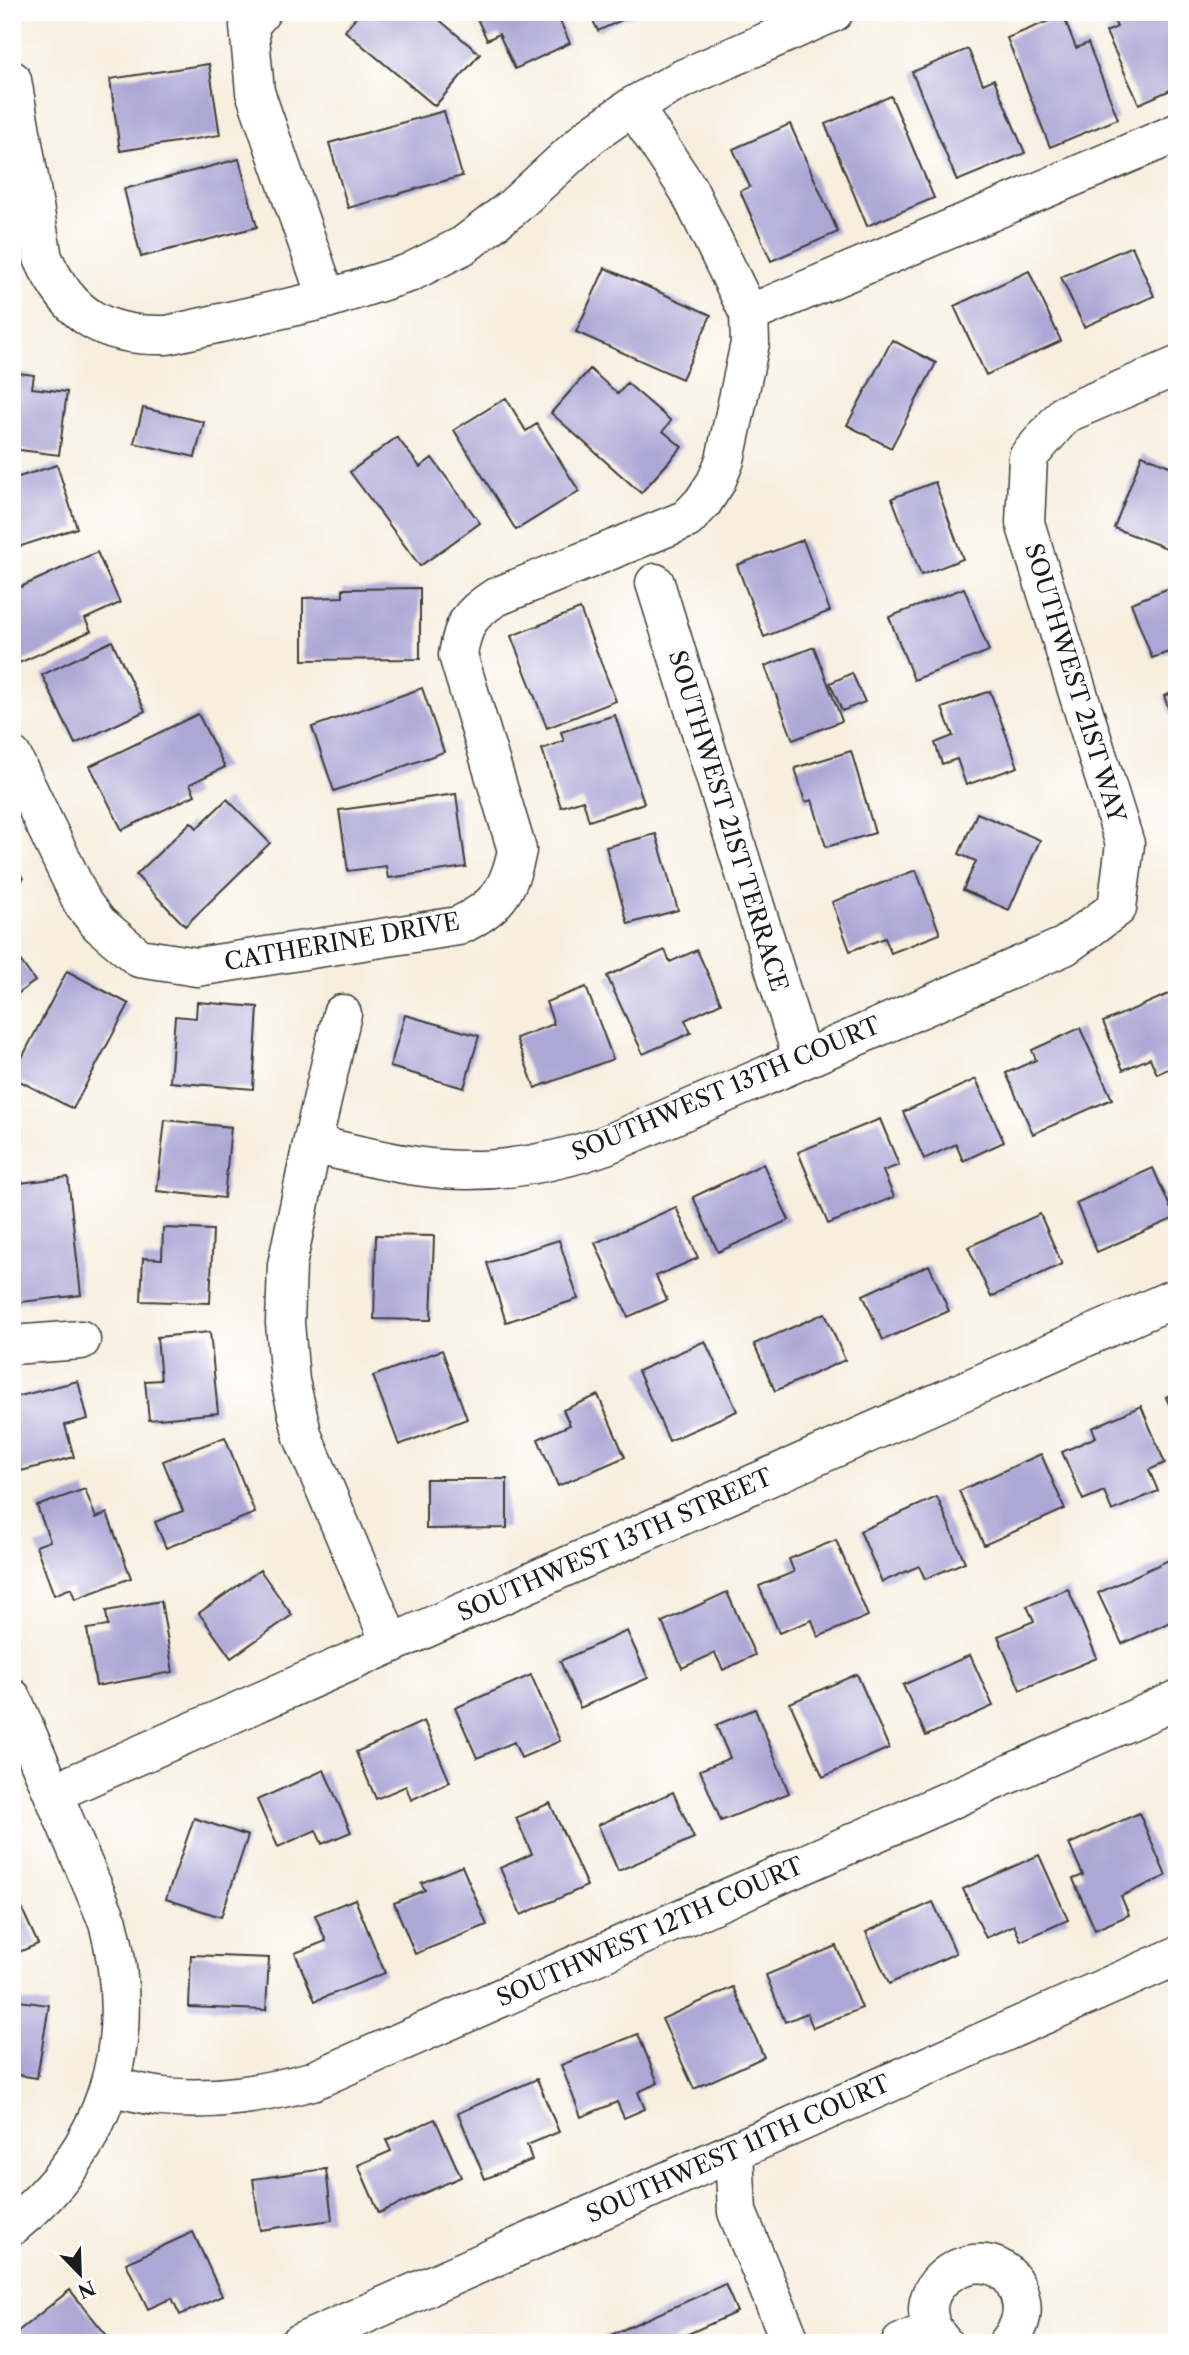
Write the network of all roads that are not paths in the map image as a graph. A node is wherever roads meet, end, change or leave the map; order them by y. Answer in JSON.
{"nodes":[{"id":1,"x":261,"y":12,"type":"edge"},
{"id":2,"x":834,"y":12,"type":"edge"},
{"id":3,"x":12,"y":80,"type":"edge"},
{"id":4,"x":633,"y":106,"type":"junction"},
{"id":5,"x":1177,"y":132,"type":"edge"},
{"id":6,"x":28,"y":263,"type":"edge"},
{"id":7,"x":327,"y":299,"type":"junction"},
{"id":8,"x":749,"y":314,"type":"junction"},
{"id":9,"x":1177,"y":366,"type":"edge"},
{"id":10,"x":655,"y":583,"type":"dead end"},
{"id":11,"x":12,"y":756,"type":"edge"},
{"id":12,"x":1117,"y":908,"type":"joint"},
{"id":13,"x":342,"y":1014,"type":"dead end"},
{"id":14,"x":802,"y":1058,"type":"junction"},
{"id":15,"x":312,"y":1144,"type":"junction"},
{"id":16,"x":1177,"y":1297,"type":"edge"},
{"id":17,"x":81,"y":1339,"type":"dead end"},
{"id":18,"x":12,"y":1345,"type":"edge"},
{"id":19,"x":391,"y":1644,"type":"junction"},
{"id":20,"x":12,"y":1698,"type":"edge"},
{"id":21,"x":1177,"y":1700,"type":"edge"},
{"id":22,"x":53,"y":1793,"type":"junction"},
{"id":23,"x":1177,"y":1956,"type":"edge"},
{"id":24,"x":110,"y":2086,"type":"junction"},
{"id":25,"x":734,"y":2151,"type":"junction"},
{"id":26,"x":12,"y":2227,"type":"edge"},
{"id":27,"x":926,"y":2338,"type":"edge"},
{"id":28,"x":300,"y":2343,"type":"edge"},
{"id":29,"x":791,"y":2343,"type":"edge"},
{"id":30,"x":1008,"y":2343,"type":"edge"}],
"edges":[{"from":1,"to":7,"type":"street"},
{"from":2,"to":4,"type":"street"},
{"from":3,"to":6,"type":"street"},
{"from":4,"to":7,"type":"street"},
{"from":4,"to":8,"type":"street","name":"CATHERINE DRIVE"},
{"from":5,"to":8,"type":"street"},
{"from":6,"to":7,"type":"street"},
{"from":8,"to":11,"type":"street","name":"CATHERINE DRIVE"},
{"from":9,"to":12,"type":"street","name":"SOUTHWEST 21ST WAY"},
{"from":10,"to":14,"type":"street","name":"SOUTHWEST 21ST TERRACE"},
{"from":12,"to":14,"type":"street","name":"SOUTHWEST 13TH COURT"},
{"from":13,"to":15,"type":"street"},
{"from":14,"to":15,"type":"street","name":"SOUTHWEST 13TH COURT"},
{"from":15,"to":19,"type":"street"},
{"from":16,"to":19,"type":"street","name":"SOUTHWEST 13TH STREET"},
{"from":17,"to":18,"type":"street"},
{"from":19,"to":22,"type":"street","name":"SOUTHWEST 13TH STREET"},
{"from":20,"to":22,"type":"street"},
{"from":21,"to":24,"type":"street","name":"SOUTHWEST 12TH COURT"},
{"from":22,"to":24,"type":"street"},
{"from":23,"to":25,"type":"street","name":"SOUTHWEST 11TH COURT"},
{"from":24,"to":26,"type":"street"},
{"from":25,"to":28,"type":"street","name":"SOUTHWEST 11TH COURT"},
{"from":25,"to":29,"type":"street"},
{"from":27,"to":30,"type":"street"}]}
